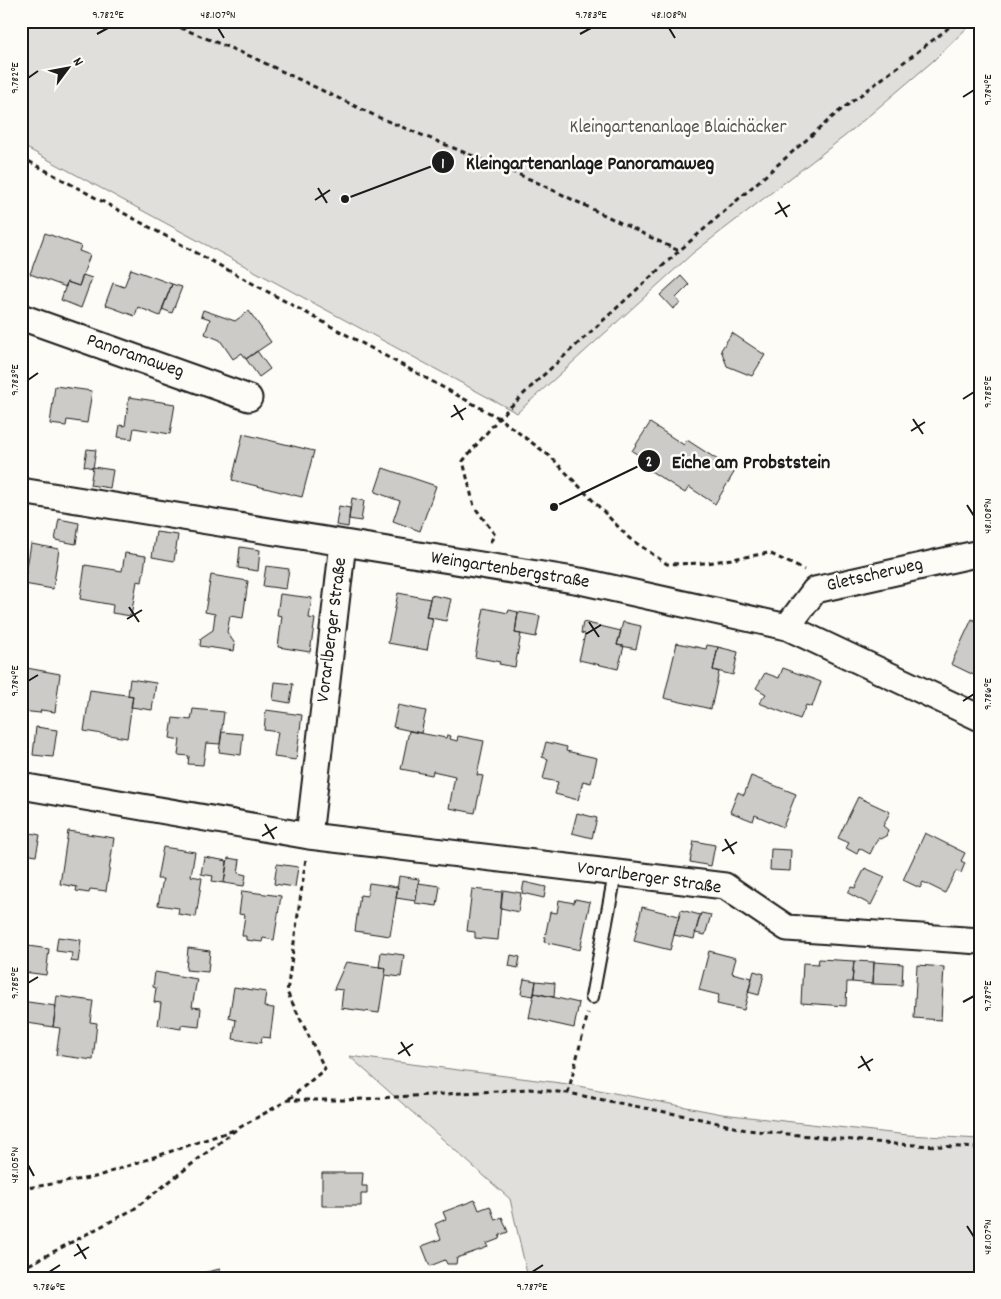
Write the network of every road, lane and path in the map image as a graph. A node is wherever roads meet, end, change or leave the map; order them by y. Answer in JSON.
{"nodes":[{"id":1,"x":164,"y":21,"type":"edge"},
{"id":2,"x":955,"y":21,"type":"edge"},
{"id":3,"x":21,"y":157,"type":"edge"},
{"id":4,"x":679,"y":251,"type":"junction"},
{"id":5,"x":21,"y":317,"type":"edge"},
{"id":6,"x":249,"y":398,"type":"dead end"},
{"id":7,"x":499,"y":418,"type":"junction"},
{"id":8,"x":21,"y":491,"type":"edge"},
{"id":9,"x":343,"y":543,"type":"junction"},
{"id":10,"x":980,"y":553,"type":"edge"},
{"id":11,"x":476,"y":566,"type":"junction"},
{"id":12,"x":815,"y":590,"type":"junction"},
{"id":13,"x":787,"y":627,"type":"junction"},
{"id":14,"x":980,"y":718,"type":"edge"},
{"id":15,"x":21,"y":786,"type":"edge"},
{"id":16,"x":309,"y":836,"type":"junction"},
{"id":17,"x":615,"y":874,"type":"junction"},
{"id":18,"x":980,"y":941,"type":"edge"},
{"id":19,"x":592,"y":997,"type":"joint"},
{"id":20,"x":568,"y":1093,"type":"junction"},
{"id":21,"x":288,"y":1100,"type":"junction"},
{"id":22,"x":237,"y":1129,"type":"junction"},
{"id":23,"x":980,"y":1148,"type":"edge"},
{"id":24,"x":21,"y":1189,"type":"edge"},
{"id":25,"x":21,"y":1269,"type":"edge"}],
"edges":[{"from":1,"to":4,"type":"path"},
{"from":2,"to":4,"type":"path"},
{"from":3,"to":7,"type":"path"},
{"from":4,"to":7,"type":"path"},
{"from":5,"to":6,"type":"street","name":"Panoramaweg"},
{"from":7,"to":11,"type":"path"},
{"from":7,"to":12,"type":"path"},
{"from":8,"to":9,"type":"street","name":"Weingartenbergstraße"},
{"from":9,"to":11,"type":"street","name":"Weingartenbergstraße"},
{"from":9,"to":16,"type":"street","name":"Vorarlberger Straße"},
{"from":10,"to":12,"type":"street","name":"Gletscherweg"},
{"from":11,"to":13,"type":"street","name":"Weingartenbergstraße"},
{"from":12,"to":13,"type":"street","name":"Gletscherweg"},
{"from":13,"to":14,"type":"street","name":"Weingartenbergstraße"},
{"from":15,"to":16,"type":"street","name":"Vorarlberger Straße"},
{"from":16,"to":17,"type":"street","name":"Vorarlberger Straße"},
{"from":16,"to":21,"type":"path"},
{"from":17,"to":18,"type":"street","name":"Vorarlberger Straße"},
{"from":17,"to":19,"type":"lane"},
{"from":19,"to":20,"type":"path"},
{"from":20,"to":21,"type":"path"},
{"from":20,"to":23,"type":"path"},
{"from":21,"to":22,"type":"path"},
{"from":22,"to":24,"type":"path"},
{"from":22,"to":25,"type":"path"}]}
